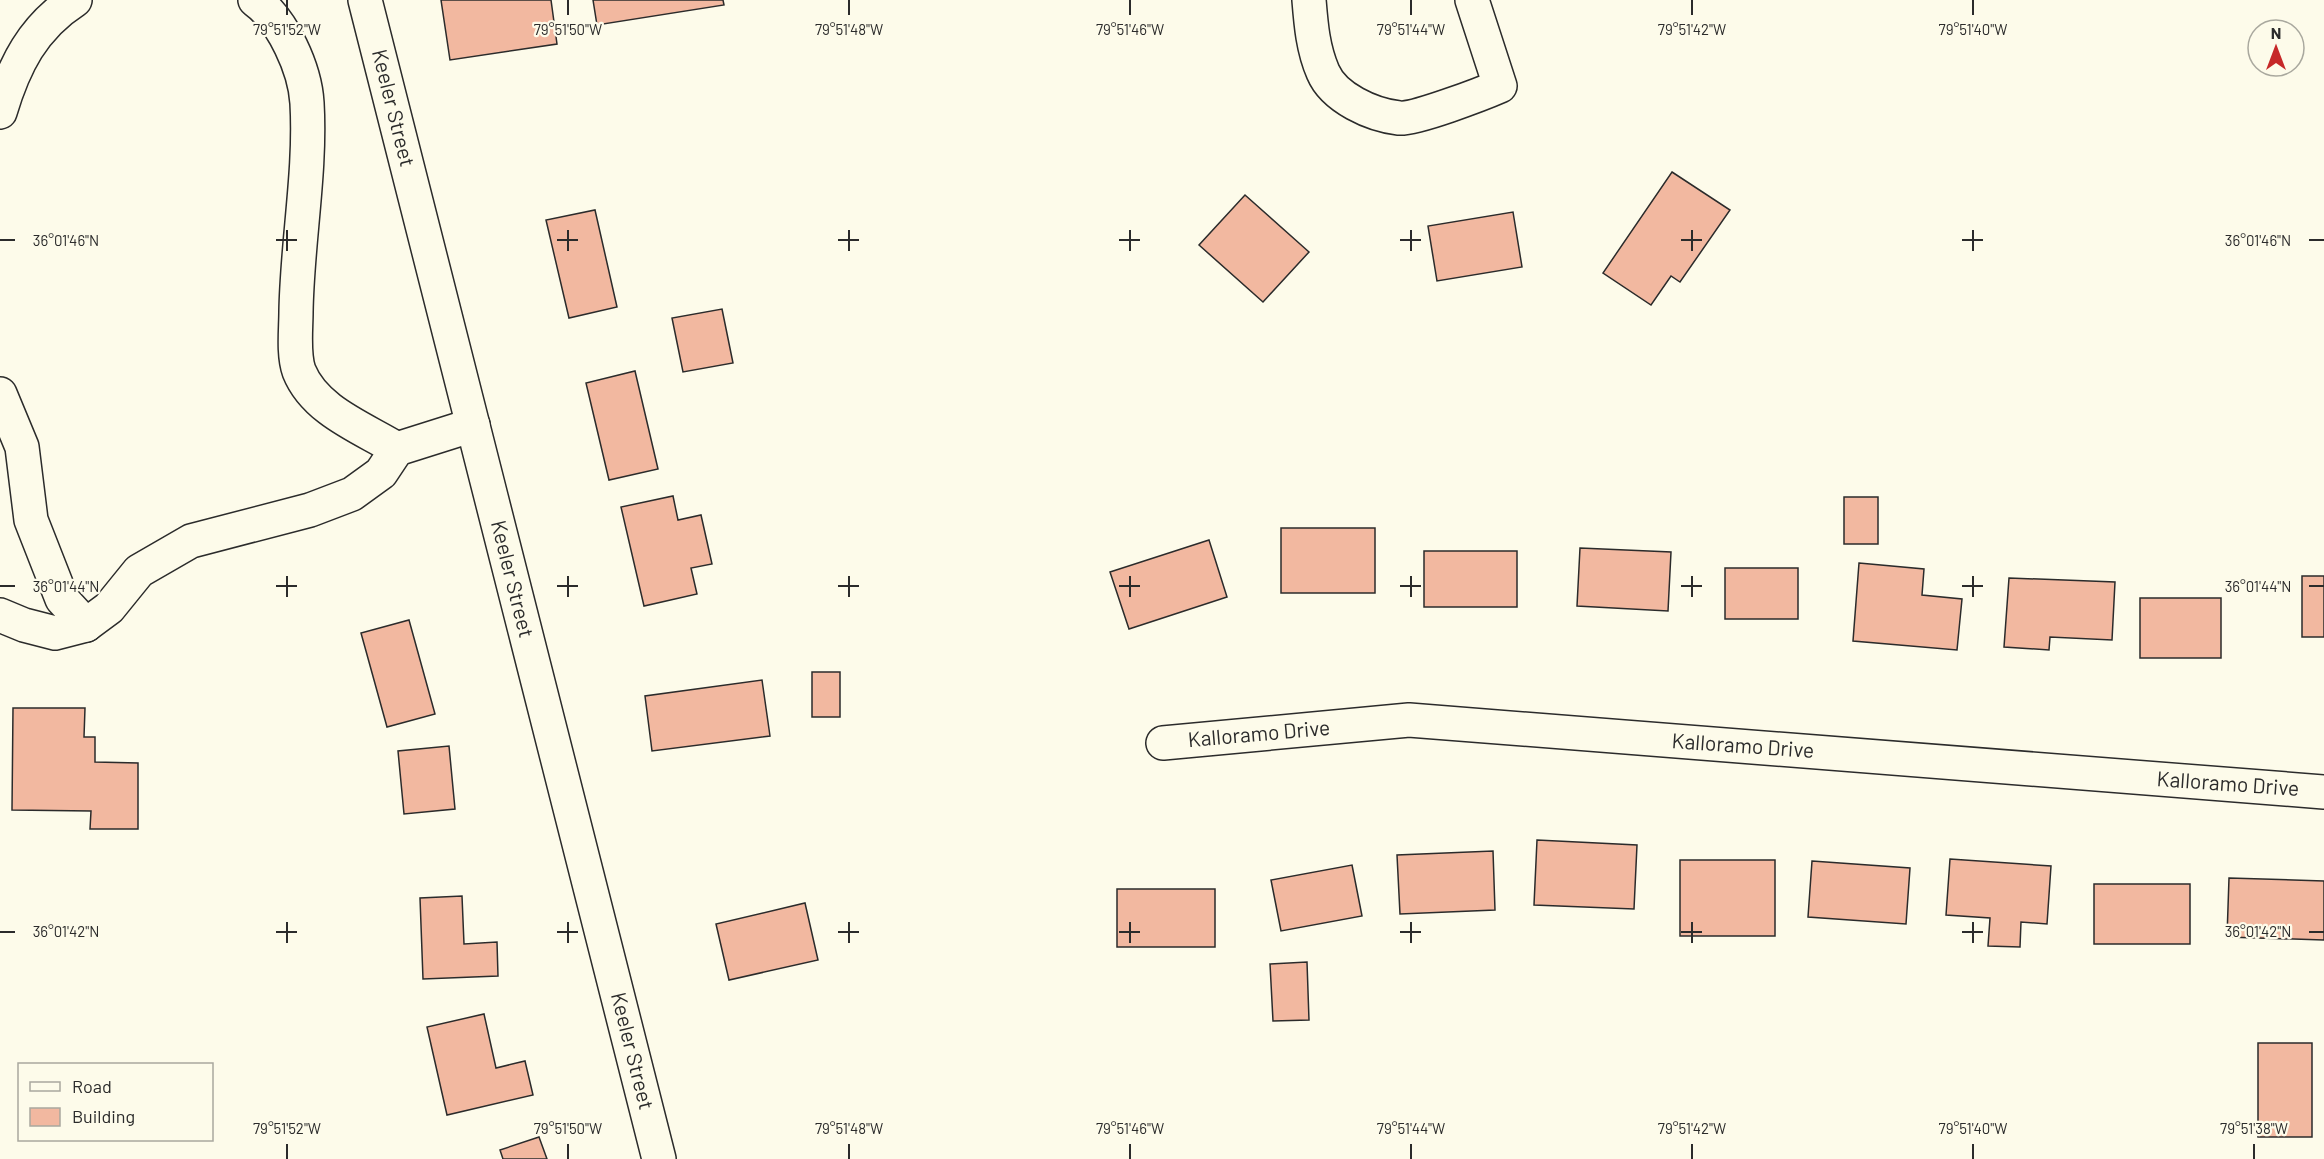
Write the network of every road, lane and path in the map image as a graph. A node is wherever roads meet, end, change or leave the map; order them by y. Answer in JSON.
{"nodes":[{"id":1,"x":75,"y":0,"type":"edge"},
{"id":2,"x":255,"y":0,"type":"edge"},
{"id":3,"x":365,"y":0,"type":"edge"},
{"id":4,"x":1309,"y":0,"type":"edge"},
{"id":5,"x":1472,"y":0,"type":"edge"},
{"id":6,"x":0,"y":112,"type":"edge"},
{"id":7,"x":0,"y":394,"type":"edge"},
{"id":8,"x":473,"y":425,"type":"junction"},
{"id":9,"x":397,"y":449,"type":"junction"},
{"id":10,"x":0,"y":615,"type":"edge"},
{"id":11,"x":86,"y":626,"type":"junction"},
{"id":12,"x":1163,"y":743,"type":"dead end"},
{"id":13,"x":2324,"y":792,"type":"edge"},
{"id":14,"x":659,"y":1159,"type":"edge"}],
"edges":[{"from":1,"to":6,"type":"street"},
{"from":2,"to":9,"type":"street"},
{"from":3,"to":8,"type":"street","name":"Keeler Street"},
{"from":4,"to":5,"type":"street"},
{"from":7,"to":11,"type":"street"},
{"from":8,"to":9,"type":"street"},
{"from":8,"to":14,"type":"street","name":"Keeler Street"},
{"from":9,"to":11,"type":"street"},
{"from":10,"to":11,"type":"street"},
{"from":12,"to":13,"type":"street","name":"Kalloramo Drive"}]}
